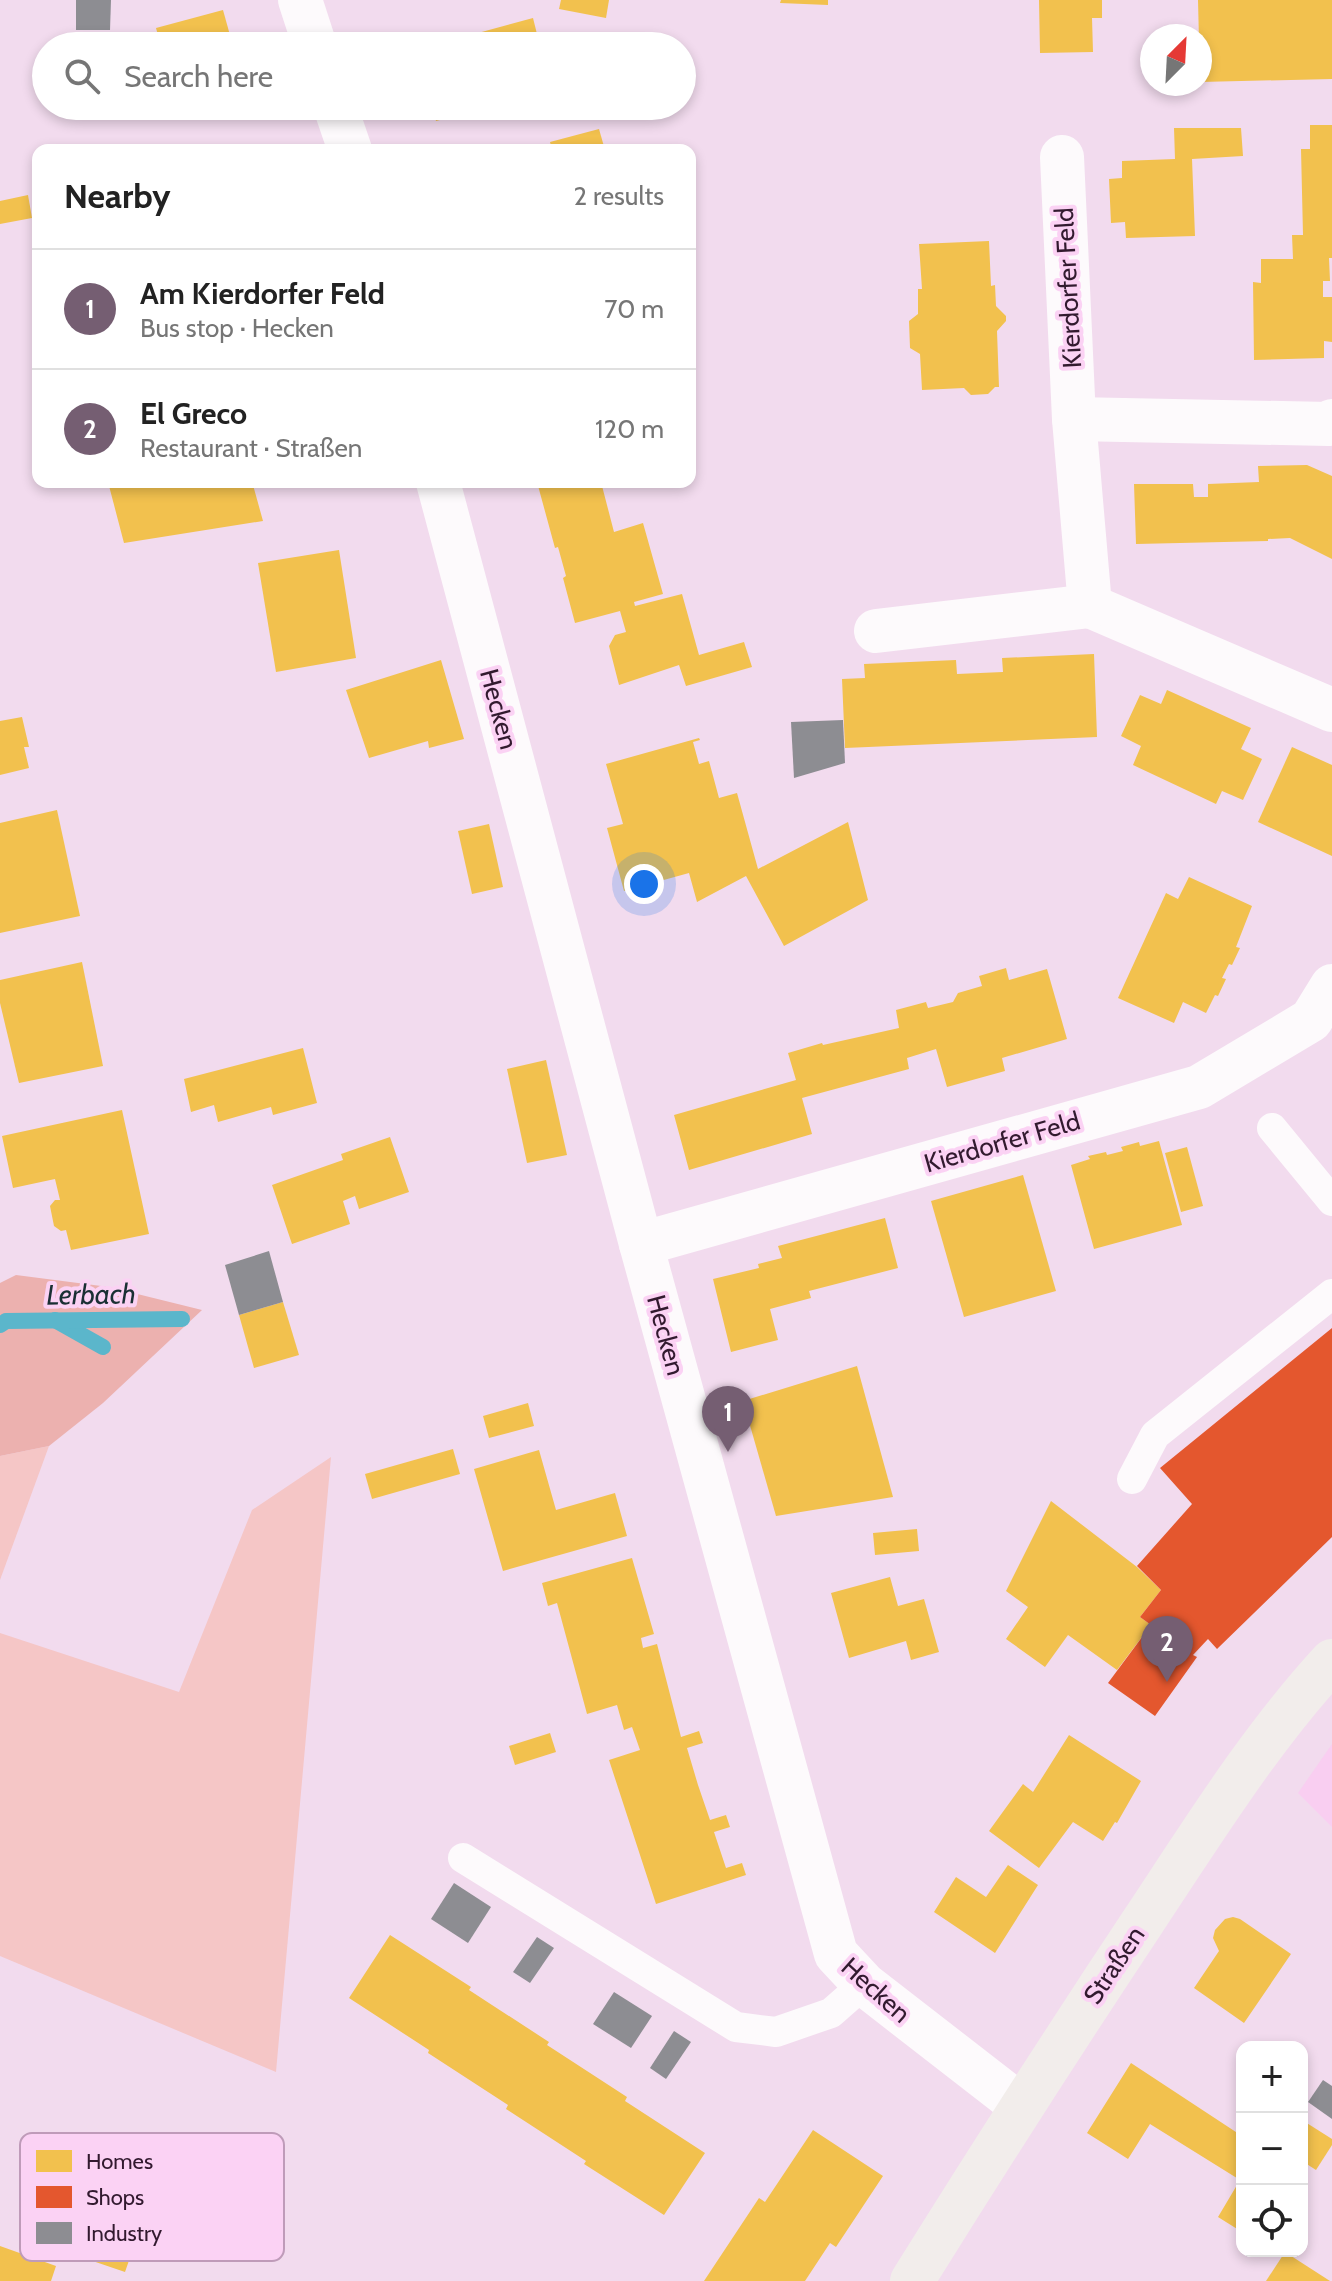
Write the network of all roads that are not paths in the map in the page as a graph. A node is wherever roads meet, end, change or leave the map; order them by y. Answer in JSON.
{"nodes":[{"id":1,"x":300,"y":0,"type":"edge"},
{"id":2,"x":310,"y":32,"type":"edge"},
{"id":3,"x":340,"y":120,"type":"edge"},
{"id":4,"x":348,"y":144,"type":"edge"},
{"id":5,"x":1062,"y":157,"type":"dead end"},
{"id":6,"x":1074,"y":419,"type":"junction"},
{"id":7,"x":1331,"y":423,"type":"edge"},
{"id":8,"x":440,"y":488,"type":"edge"},
{"id":9,"x":1090,"y":606,"type":"junction"},
{"id":10,"x":876,"y":631,"type":"dead end"},
{"id":11,"x":1332,"y":710,"type":"edge"},
{"id":12,"x":1332,"y":986,"type":"edge"},
{"id":13,"x":1272,"y":1128,"type":"dead end"},
{"id":14,"x":1332,"y":1201,"type":"edge"},
{"id":15,"x":641,"y":1244,"type":"junction"},
{"id":16,"x":1332,"y":1294,"type":"edge"},
{"id":17,"x":1132,"y":1479,"type":"dead end"},
{"id":18,"x":1332,"y":1661,"type":"edge"},
{"id":19,"x":463,"y":1858,"type":"dead end"},
{"id":20,"x":864,"y":1984,"type":"junction"},
{"id":21,"x":1021,"y":2106,"type":"junction"},
{"id":22,"x":912,"y":2281,"type":"edge"}],
"edges":[{"from":1,"to":2,"type":"street"},
{"from":3,"to":4,"type":"street"},
{"from":5,"to":6,"type":"street","name":"Kierdorfer Feld"},
{"from":6,"to":7,"type":"street"},
{"from":6,"to":9,"type":"street","name":"Kierdorfer Feld"},
{"from":8,"to":15,"type":"street","name":"Hecken"},
{"from":9,"to":10,"type":"street"},
{"from":9,"to":11,"type":"street"},
{"from":12,"to":15,"type":"street","name":"Kierdorfer Feld"},
{"from":13,"to":14,"type":"lane"},
{"from":15,"to":20,"type":"street","name":"Hecken"},
{"from":16,"to":17,"type":"lane"},
{"from":18,"to":21,"type":"main road","name":"Straßen"},
{"from":19,"to":20,"type":"lane"},
{"from":20,"to":21,"type":"street","name":"Hecken"},
{"from":21,"to":22,"type":"main road","name":"Straßen"}]}
